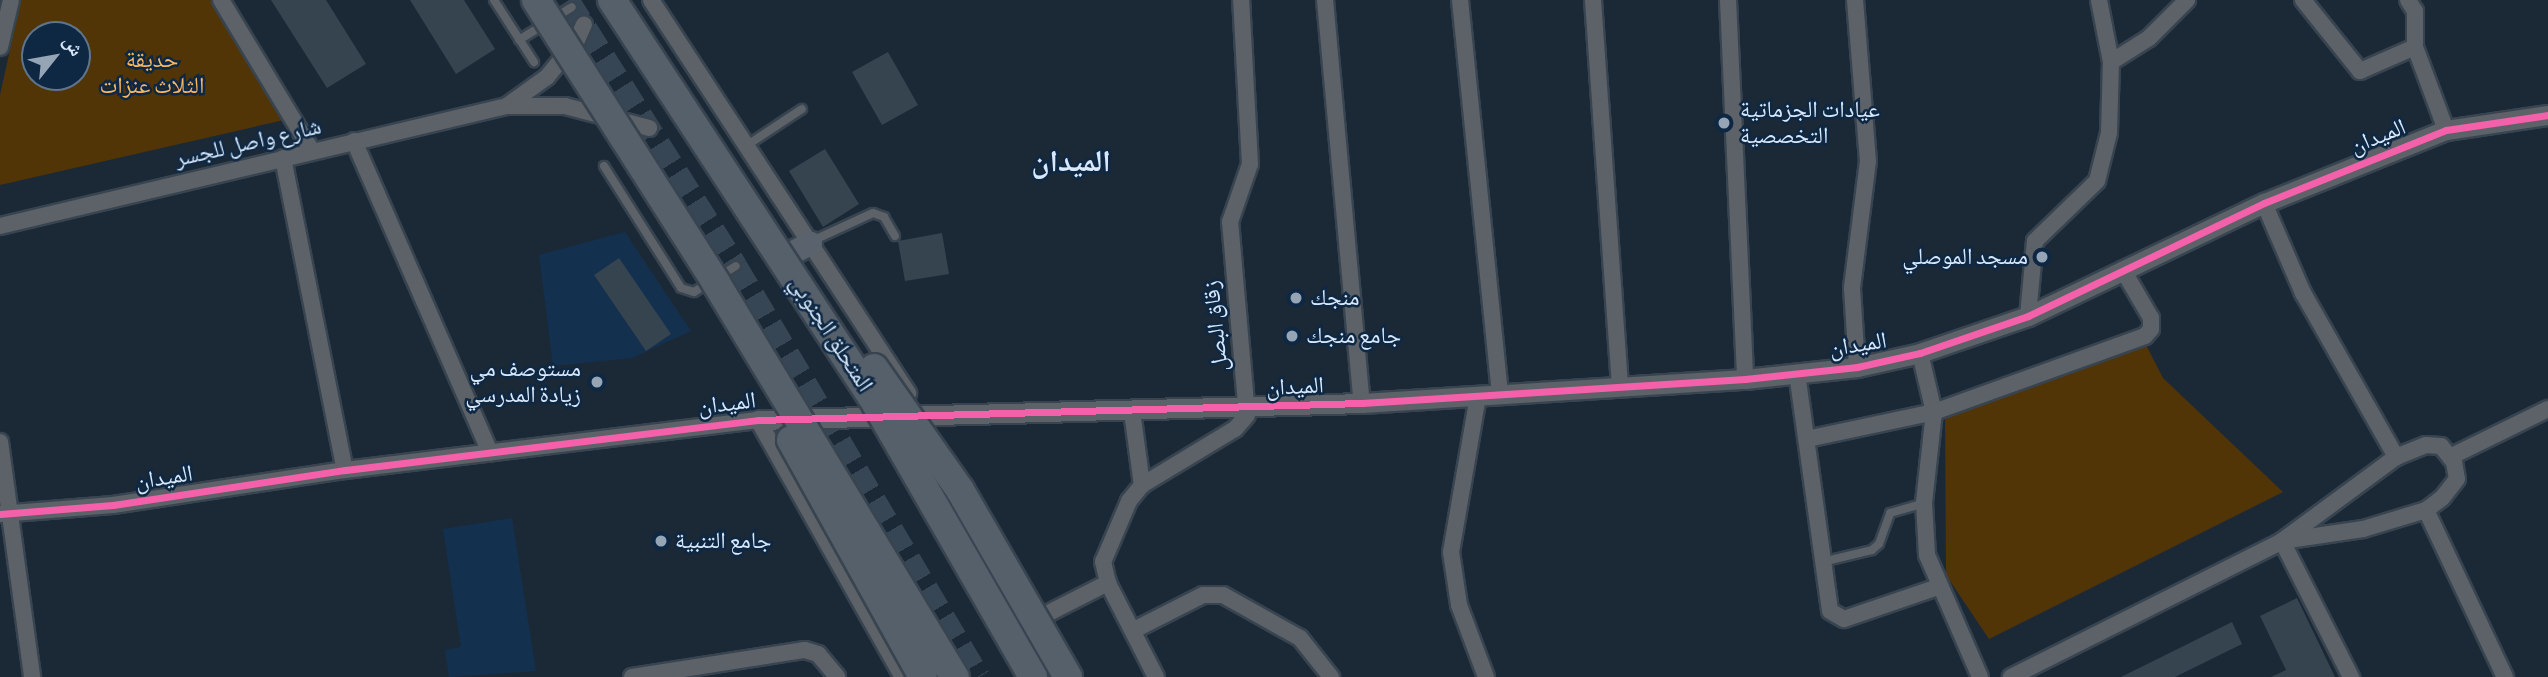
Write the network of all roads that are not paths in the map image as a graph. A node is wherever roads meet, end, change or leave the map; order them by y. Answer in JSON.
{"nodes":[{"id":1,"x":11,"y":0,"type":"edge"},
{"id":2,"x":221,"y":0,"type":"edge"},
{"id":3,"x":494,"y":0,"type":"edge"},
{"id":4,"x":536,"y":0,"type":"edge"},
{"id":5,"x":612,"y":0,"type":"edge"},
{"id":6,"x":651,"y":0,"type":"edge"},
{"id":7,"x":1241,"y":0,"type":"edge"},
{"id":8,"x":1325,"y":0,"type":"edge"},
{"id":9,"x":1460,"y":0,"type":"edge"},
{"id":10,"x":1593,"y":0,"type":"edge"},
{"id":11,"x":1728,"y":0,"type":"edge"},
{"id":12,"x":1855,"y":0,"type":"edge"},
{"id":13,"x":2099,"y":0,"type":"edge"},
{"id":14,"x":2187,"y":0,"type":"edge"},
{"id":15,"x":2303,"y":0,"type":"edge"},
{"id":16,"x":2408,"y":0,"type":"edge"},
{"id":17,"x":572,"y":7,"type":"dead end"},
{"id":18,"x":584,"y":24,"type":"dead end"},
{"id":19,"x":519,"y":40,"type":"junction"},
{"id":20,"x":0,"y":47,"type":"edge"},
{"id":21,"x":2415,"y":47,"type":"junction"},
{"id":22,"x":534,"y":62,"type":"dead end"},
{"id":23,"x":2110,"y":62,"type":"junction"},
{"id":24,"x":507,"y":106,"type":"junction"},
{"id":25,"x":802,"y":109,"type":"dead end"},
{"id":26,"x":2548,"y":115,"type":"edge"},
{"id":27,"x":649,"y":128,"type":"dead end"},
{"id":28,"x":2446,"y":130,"type":"junction"},
{"id":29,"x":354,"y":141,"type":"junction"},
{"id":30,"x":746,"y":146,"type":"junction"},
{"id":31,"x":312,"y":151,"type":"junction"},
{"id":32,"x":283,"y":158,"type":"junction"},
{"id":33,"x":604,"y":166,"type":"dead end"},
{"id":34,"x":2264,"y":203,"type":"junction"},
{"id":35,"x":0,"y":226,"type":"edge"},
{"id":36,"x":895,"y":236,"type":"dead end"},
{"id":37,"x":810,"y":243,"type":"junction"},
{"id":38,"x":784,"y":256,"type":"junction"},
{"id":39,"x":2123,"y":270,"type":"junction"},
{"id":40,"x":726,"y":274,"type":"junction"},
{"id":41,"x":2028,"y":316,"type":"junction"},
{"id":42,"x":1920,"y":353,"type":"junction"},
{"id":43,"x":1857,"y":367,"type":"junction"},
{"id":44,"x":1797,"y":373,"type":"junction"},
{"id":45,"x":1745,"y":379,"type":"junction"},
{"id":46,"x":1620,"y":385,"type":"junction"},
{"id":47,"x":1500,"y":393,"type":"junction"},
{"id":48,"x":1478,"y":396,"type":"junction"},
{"id":49,"x":1362,"y":403,"type":"junction"},
{"id":50,"x":1247,"y":408,"type":"junction"},
{"id":51,"x":2548,"y":409,"type":"edge"},
{"id":52,"x":1132,"y":411,"type":"junction"},
{"id":53,"x":1934,"y":412,"type":"junction"},
{"id":54,"x":922,"y":415,"type":"junction"},
{"id":55,"x":758,"y":419,"type":"junction"},
{"id":56,"x":1807,"y":439,"type":"junction"},
{"id":57,"x":0,"y":442,"type":"edge"},
{"id":58,"x":490,"y":453,"type":"junction"},
{"id":59,"x":2396,"y":457,"type":"junction"},
{"id":60,"x":2450,"y":457,"type":"junction"},
{"id":61,"x":345,"y":470,"type":"junction"},
{"id":62,"x":1142,"y":485,"type":"junction"},
{"id":63,"x":1924,"y":503,"type":"junction"},
{"id":64,"x":2426,"y":510,"type":"junction"},
{"id":65,"x":6,"y":514,"type":"edge"},
{"id":66,"x":2282,"y":541,"type":"junction"},
{"id":67,"x":1822,"y":562,"type":"junction"},
{"id":68,"x":1108,"y":583,"type":"junction"},
{"id":69,"x":1938,"y":587,"type":"junction"},
{"id":70,"x":1044,"y":615,"type":"junction"},
{"id":71,"x":1134,"y":630,"type":"junction"},
{"id":72,"x":1003,"y":636,"type":"dead end"},
{"id":73,"x":32,"y":677,"type":"edge"},
{"id":74,"x":632,"y":677,"type":"edge"},
{"id":75,"x":837,"y":677,"type":"edge"},
{"id":76,"x":902,"y":677,"type":"edge"},
{"id":77,"x":923,"y":677,"type":"edge"},
{"id":78,"x":955,"y":677,"type":"edge"},
{"id":79,"x":1033,"y":677,"type":"edge"},
{"id":80,"x":1068,"y":677,"type":"edge"},
{"id":81,"x":1080,"y":677,"type":"edge"},
{"id":82,"x":1156,"y":677,"type":"edge"},
{"id":83,"x":1331,"y":677,"type":"edge"},
{"id":84,"x":1486,"y":677,"type":"edge"},
{"id":85,"x":1980,"y":677,"type":"edge"},
{"id":86,"x":2011,"y":677,"type":"edge"},
{"id":87,"x":2351,"y":677,"type":"edge"},
{"id":88,"x":2505,"y":677,"type":"edge"}],
"edges":[{"from":1,"to":20,"type":"street"},
{"from":2,"to":31,"type":"street"},
{"from":3,"to":19,"type":"lane"},
{"from":4,"to":40,"type":"highway","bridge":true},
{"from":5,"to":38,"type":"highway","name":"المتحلق الجنوبي","bridge":true},
{"from":6,"to":30,"type":"street"},
{"from":7,"to":50,"type":"street","name":"زقاق البصل"},
{"from":8,"to":49,"type":"street"},
{"from":9,"to":47,"type":"street"},
{"from":10,"to":46,"type":"street"},
{"from":11,"to":45,"type":"street"},
{"from":12,"to":43,"type":"street"},
{"from":13,"to":23,"type":"street"},
{"from":14,"to":23,"type":"street"},
{"from":15,"to":21,"type":"street"},
{"from":16,"to":21,"type":"street"},
{"from":17,"to":19,"type":"lane"},
{"from":18,"to":24,"type":"street","name":"شارع واصل للجسر"},
{"from":19,"to":22,"type":"lane"},
{"from":21,"to":28,"type":"street"},
{"from":23,"to":41,"type":"street"},
{"from":24,"to":27,"type":"street","name":"شارع واصل للجسر"},
{"from":24,"to":29,"type":"street","name":"شارع واصل للجسر"},
{"from":25,"to":30,"type":"lane"},
{"from":26,"to":28,"type":"street","name":"الميدان"},
{"from":28,"to":34,"type":"street","name":"الميدان"},
{"from":29,"to":31,"type":"street","name":"شارع واصل للجسر"},
{"from":29,"to":58,"type":"street"},
{"from":30,"to":37,"type":"street"},
{"from":31,"to":32,"type":"street","name":"شارع واصل للجسر"},
{"from":32,"to":35,"type":"street","name":"شارع واصل للجسر"},
{"from":32,"to":61,"type":"street"},
{"from":33,"to":40,"type":"lane"},
{"from":34,"to":39,"type":"street","name":"الميدان"},
{"from":34,"to":59,"type":"street"},
{"from":36,"to":37,"type":"lane"},
{"from":37,"to":38,"type":"main road"},
{"from":37,"to":54,"type":"street"},
{"from":38,"to":79,"type":"highway","name":"المتحلق الجنوبي","bridge":true},
{"from":38,"to":80,"type":"highway","bridge":true},
{"from":39,"to":41,"type":"street","name":"الميدان"},
{"from":39,"to":53,"type":"street"},
{"from":40,"to":77,"type":"highway","bridge":true},
{"from":40,"to":78,"type":"highway","bridge":true},
{"from":41,"to":42,"type":"street","name":"الميدان"},
{"from":42,"to":43,"type":"street","name":"الميدان"},
{"from":42,"to":53,"type":"street"},
{"from":43,"to":44,"type":"street","name":"الميدان"},
{"from":44,"to":45,"type":"street","name":"الميدان"},
{"from":44,"to":56,"type":"street"},
{"from":45,"to":46,"type":"street","name":"الميدان"},
{"from":46,"to":47,"type":"street","name":"الميدان"},
{"from":47,"to":48,"type":"street","name":"الميدان"},
{"from":48,"to":49,"type":"street","name":"الميدان"},
{"from":48,"to":84,"type":"street"},
{"from":49,"to":50,"type":"street","name":"الميدان"},
{"from":50,"to":52,"type":"street","name":"الميدان"},
{"from":50,"to":62,"type":"street"},
{"from":51,"to":60,"type":"street"},
{"from":52,"to":54,"type":"street","name":"الميدان"},
{"from":52,"to":62,"type":"street"},
{"from":53,"to":56,"type":"street"},
{"from":53,"to":63,"type":"street"},
{"from":54,"to":55,"type":"street","name":"الميدان"},
{"from":54,"to":70,"type":"street"},
{"from":55,"to":58,"type":"street","name":"الميدان"},
{"from":55,"to":76,"type":"street"},
{"from":56,"to":67,"type":"street"},
{"from":57,"to":65,"type":"street"},
{"from":58,"to":61,"type":"street","name":"الميدان"},
{"from":59,"to":60,"type":"street"},
{"from":59,"to":66,"type":"street"},
{"from":60,"to":64,"type":"street"},
{"from":61,"to":65,"type":"street","name":"الميدان"},
{"from":62,"to":68,"type":"street"},
{"from":63,"to":67,"type":"lane"},
{"from":63,"to":69,"type":"street"},
{"from":64,"to":66,"type":"street"},
{"from":64,"to":88,"type":"street"},
{"from":65,"to":73,"type":"street"},
{"from":66,"to":86,"type":"street"},
{"from":66,"to":87,"type":"street"},
{"from":67,"to":69,"type":"street"},
{"from":68,"to":70,"type":"street"},
{"from":68,"to":71,"type":"street"},
{"from":69,"to":85,"type":"street"},
{"from":70,"to":72,"type":"street"},
{"from":70,"to":81,"type":"street"},
{"from":71,"to":82,"type":"street"},
{"from":71,"to":83,"type":"street"},
{"from":74,"to":75,"type":"street"}]}
